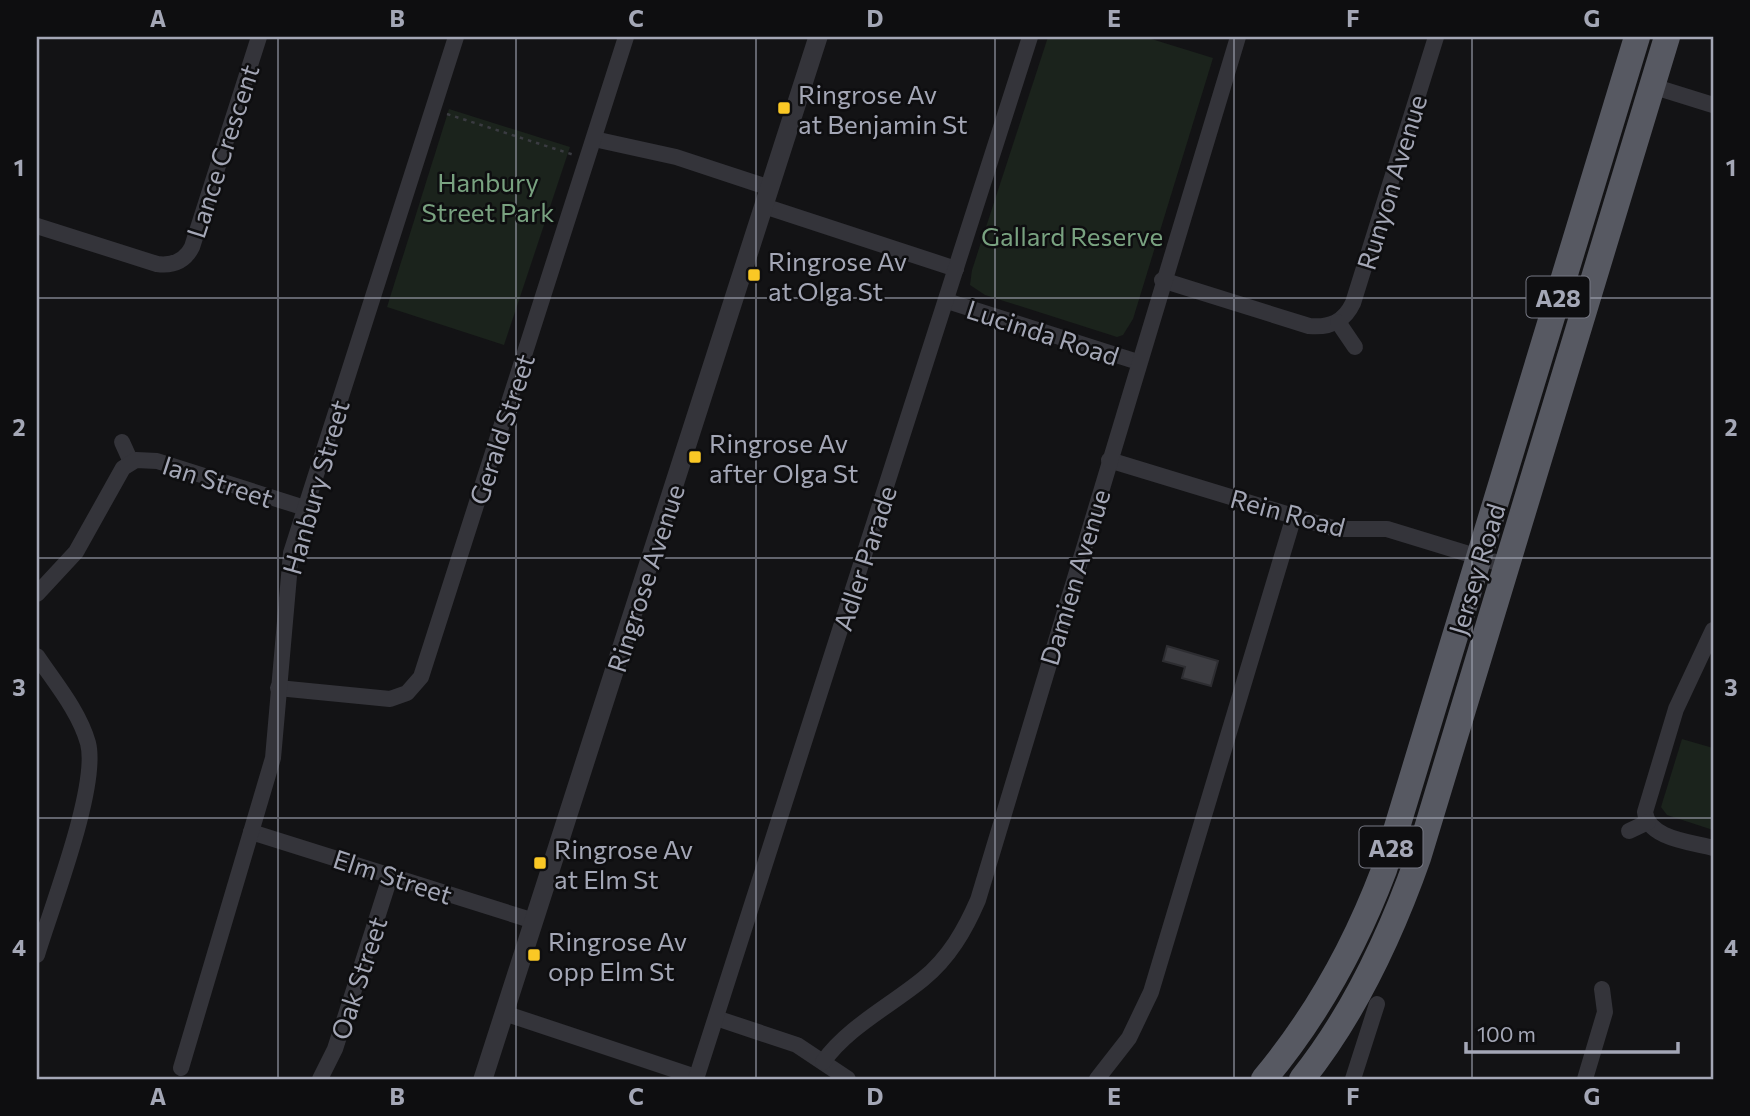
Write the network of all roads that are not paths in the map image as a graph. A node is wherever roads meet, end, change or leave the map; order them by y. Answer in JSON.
{"nodes":[{"id":1,"x":259,"y":37,"type":"edge"},
{"id":2,"x":456,"y":37,"type":"edge"},
{"id":3,"x":626,"y":37,"type":"edge"},
{"id":4,"x":818,"y":37,"type":"edge"},
{"id":5,"x":1030,"y":37,"type":"edge"},
{"id":6,"x":1238,"y":37,"type":"edge"},
{"id":7,"x":1436,"y":37,"type":"edge"},
{"id":8,"x":1637,"y":37,"type":"edge"},
{"id":9,"x":1667,"y":37,"type":"edge"},
{"id":10,"x":1653,"y":86,"type":"junction"},
{"id":11,"x":1713,"y":104,"type":"edge"},
{"id":12,"x":594,"y":138,"type":"junction"},
{"id":13,"x":767,"y":197,"type":"junction"},
{"id":14,"x":37,"y":226,"type":"edge"},
{"id":15,"x":957,"y":270,"type":"junction"},
{"id":16,"x":1162,"y":280,"type":"junction"},
{"id":17,"x":947,"y":301,"type":"junction"},
{"id":18,"x":1338,"y":322,"type":"junction"},
{"id":19,"x":1355,"y":347,"type":"dead end"},
{"id":20,"x":1138,"y":362,"type":"junction"},
{"id":21,"x":122,"y":442,"type":"dead end"},
{"id":22,"x":1109,"y":460,"type":"junction"},
{"id":23,"x":131,"y":462,"type":"junction"},
{"id":24,"x":305,"y":508,"type":"junction"},
{"id":25,"x":1294,"y":516,"type":"junction"},
{"id":26,"x":1479,"y":557,"type":"junction"},
{"id":27,"x":1508,"y":566,"type":"junction"},
{"id":28,"x":37,"y":594,"type":"edge"},
{"id":29,"x":1713,"y":630,"type":"edge"},
{"id":30,"x":37,"y":656,"type":"edge"},
{"id":31,"x":278,"y":688,"type":"junction"},
{"id":32,"x":1648,"y":822,"type":"junction"},
{"id":33,"x":1629,"y":831,"type":"dead end"},
{"id":34,"x":251,"y":832,"type":"junction"},
{"id":35,"x":1713,"y":848,"type":"edge"},
{"id":36,"x":391,"y":874,"type":"junction"},
{"id":37,"x":534,"y":921,"type":"junction"},
{"id":38,"x":37,"y":955,"type":"edge"},
{"id":39,"x":1602,"y":989,"type":"dead end"},
{"id":40,"x":1377,"y":1004,"type":"dead end"},
{"id":41,"x":504,"y":1013,"type":"junction"},
{"id":42,"x":716,"y":1018,"type":"junction"},
{"id":43,"x":822,"y":1062,"type":"junction"},
{"id":44,"x":181,"y":1068,"type":"dead end"},
{"id":45,"x":696,"y":1078,"type":"edge"},
{"id":46,"x":320,"y":1079,"type":"edge"},
{"id":47,"x":483,"y":1079,"type":"edge"},
{"id":48,"x":848,"y":1079,"type":"edge"},
{"id":49,"x":1097,"y":1079,"type":"edge"},
{"id":50,"x":1264,"y":1079,"type":"edge"},
{"id":51,"x":1302,"y":1079,"type":"edge"},
{"id":52,"x":1353,"y":1079,"type":"edge"},
{"id":53,"x":1586,"y":1079,"type":"edge"}],
"edges":[{"from":1,"to":14,"type":"street","name":"Lance Crescent"},
{"from":2,"to":24,"type":"street","name":"Hanbury Street"},
{"from":3,"to":12,"type":"street","name":"Gerald Street"},
{"from":4,"to":13,"type":"street","name":"Ringrose Avenue"},
{"from":5,"to":15,"type":"street","name":"Adler Parade"},
{"from":6,"to":16,"type":"street","name":"Damien Avenue"},
{"from":7,"to":18,"type":"street","name":"Runyon Avenue"},
{"from":8,"to":26,"type":"highway","name":"Jersey Road","number":"A28"},
{"from":9,"to":10,"type":"highway","name":"Jersey Road","number":"A28"},
{"from":10,"to":11,"type":"street"},
{"from":10,"to":27,"type":"highway","name":"Jersey Road","number":"A28"},
{"from":12,"to":13,"type":"street"},
{"from":12,"to":31,"type":"street","name":"Gerald Street"},
{"from":13,"to":15,"type":"street"},
{"from":13,"to":37,"type":"street","name":"Ringrose Avenue"},
{"from":15,"to":17,"type":"street","name":"Adler Parade"},
{"from":16,"to":18,"type":"street"},
{"from":16,"to":20,"type":"street","name":"Damien Avenue"},
{"from":17,"to":20,"type":"street","name":"Lucinda Road"},
{"from":17,"to":42,"type":"street","name":"Adler Parade"},
{"from":18,"to":19,"type":"street"},
{"from":20,"to":22,"type":"street","name":"Damien Avenue"},
{"from":21,"to":23,"type":"street","name":"Ian Street"},
{"from":22,"to":25,"type":"street","name":"Rein Road"},
{"from":22,"to":43,"type":"street","name":"Damien Avenue"},
{"from":23,"to":24,"type":"street","name":"Ian Street"},
{"from":23,"to":28,"type":"street","name":"Ian Street"},
{"from":24,"to":31,"type":"street","name":"Hanbury Street"},
{"from":25,"to":26,"type":"street","name":"Rein Road"},
{"from":25,"to":49,"type":"street"},
{"from":26,"to":27,"type":"street","name":"Rein Road"},
{"from":26,"to":50,"type":"highway","name":"Jersey Road","number":"A28"},
{"from":27,"to":51,"type":"highway","name":"Jersey Road","number":"A28"},
{"from":29,"to":32,"type":"street"},
{"from":30,"to":38,"type":"street"},
{"from":31,"to":34,"type":"street","name":"Hanbury Street"},
{"from":32,"to":33,"type":"street"},
{"from":32,"to":35,"type":"street"},
{"from":34,"to":36,"type":"street","name":"Elm Street"},
{"from":34,"to":44,"type":"street","name":"Hanbury Street"},
{"from":36,"to":37,"type":"street","name":"Elm Street"},
{"from":36,"to":46,"type":"street","name":"Oak Street"},
{"from":37,"to":41,"type":"street","name":"Ringrose Avenue"},
{"from":39,"to":53,"type":"street"},
{"from":40,"to":52,"type":"street"},
{"from":41,"to":45,"type":"street"},
{"from":41,"to":47,"type":"street","name":"Ringrose Avenue"},
{"from":42,"to":43,"type":"street"},
{"from":42,"to":45,"type":"street","name":"Adler Parade"},
{"from":43,"to":48,"type":"street"}]}
